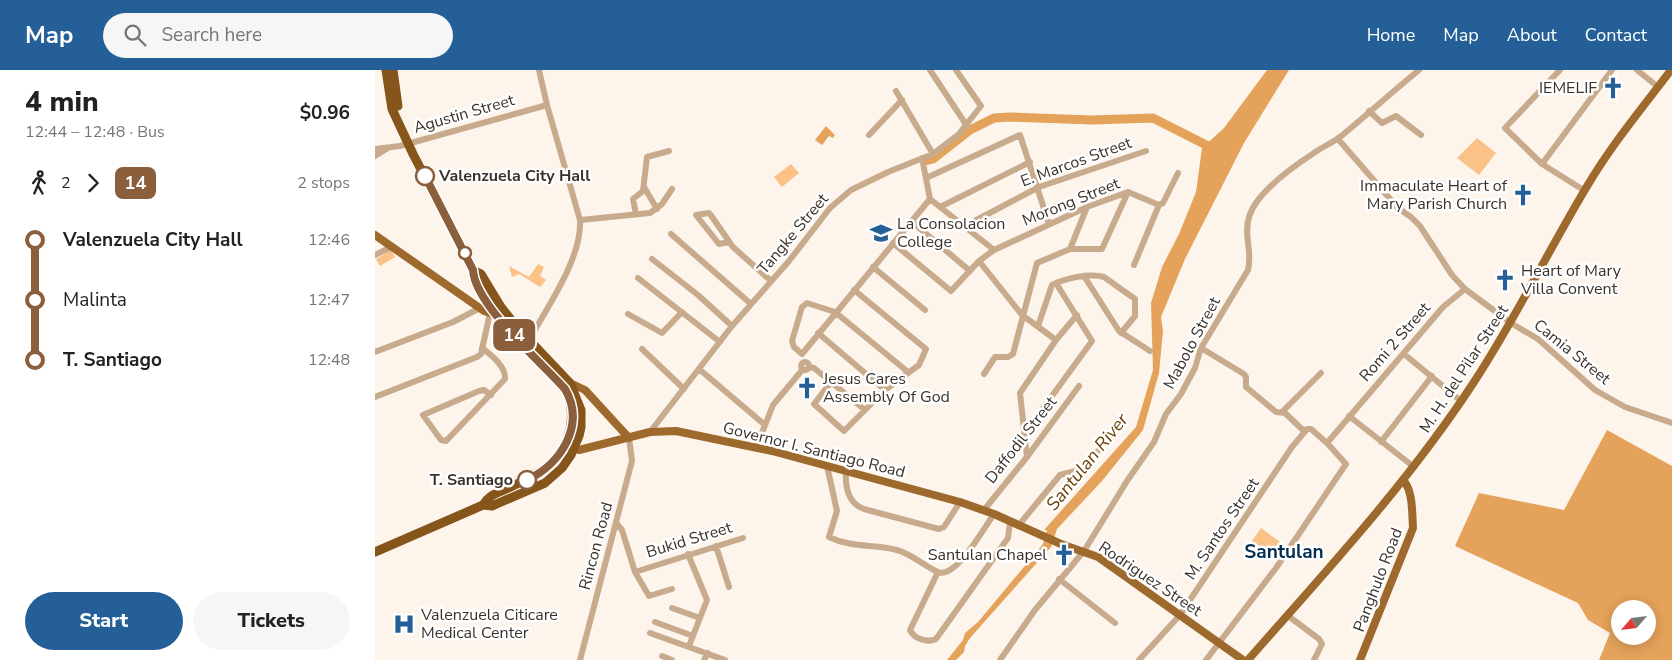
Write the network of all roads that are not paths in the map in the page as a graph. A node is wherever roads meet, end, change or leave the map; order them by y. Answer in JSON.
{"nodes":[{"id":1,"x":386,"y":70,"type":"edge"},
{"id":2,"x":393,"y":70,"type":"edge"},
{"id":3,"x":539,"y":70,"type":"edge"},
{"id":4,"x":930,"y":70,"type":"edge"},
{"id":5,"x":956,"y":70,"type":"edge"},
{"id":6,"x":1419,"y":70,"type":"edge"},
{"id":7,"x":1560,"y":70,"type":"edge"},
{"id":8,"x":1612,"y":70,"type":"edge"},
{"id":9,"x":1637,"y":70,"type":"edge"},
{"id":10,"x":1671,"y":70,"type":"edge"},
{"id":11,"x":1658,"y":87,"type":"junction"},
{"id":12,"x":896,"y":91,"type":"dead end"},
{"id":13,"x":902,"y":100,"type":"junction"},
{"id":14,"x":547,"y":105,"type":"junction"},
{"id":15,"x":1369,"y":111,"type":"junction"},
{"id":16,"x":397,"y":116,"type":"junction"},
{"id":17,"x":967,"y":126,"type":"junction"},
{"id":18,"x":869,"y":135,"type":"dead end"},
{"id":19,"x":1421,"y":135,"type":"dead end"},
{"id":20,"x":1338,"y":139,"type":"junction"},
{"id":21,"x":408,"y":144,"type":"junction"},
{"id":22,"x":388,"y":148,"type":"junction"},
{"id":23,"x":375,"y":149,"type":"edge"},
{"id":24,"x":669,"y":151,"type":"dead end"},
{"id":25,"x":1146,"y":151,"type":"dead end"},
{"id":26,"x":933,"y":154,"type":"junction"},
{"id":27,"x":375,"y":156,"type":"edge"},
{"id":28,"x":922,"y":158,"type":"junction"},
{"id":29,"x":1030,"y":162,"type":"junction"},
{"id":30,"x":1542,"y":164,"type":"junction"},
{"id":31,"x":1178,"y":173,"type":"dead end"},
{"id":32,"x":926,"y":178,"type":"junction"},
{"id":33,"x":644,"y":186,"type":"junction"},
{"id":34,"x":1039,"y":187,"type":"junction"},
{"id":35,"x":672,"y":189,"type":"dead end"},
{"id":36,"x":1585,"y":191,"type":"junction"},
{"id":37,"x":1128,"y":192,"type":"junction"},
{"id":38,"x":930,"y":199,"type":"junction"},
{"id":39,"x":1159,"y":204,"type":"junction"},
{"id":40,"x":1087,"y":207,"type":"junction"},
{"id":41,"x":940,"y":208,"type":"junction"},
{"id":42,"x":657,"y":210,"type":"junction"},
{"id":43,"x":636,"y":214,"type":"junction"},
{"id":44,"x":580,"y":220,"type":"junction"},
{"id":45,"x":911,"y":221,"type":"junction"},
{"id":46,"x":1049,"y":224,"type":"junction"},
{"id":47,"x":963,"y":227,"type":"junction"},
{"id":48,"x":671,"y":234,"type":"dead end"},
{"id":49,"x":375,"y":236,"type":"edge"},
{"id":50,"x":729,"y":242,"type":"junction"},
{"id":51,"x":893,"y":243,"type":"junction"},
{"id":52,"x":391,"y":247,"type":"junction"},
{"id":53,"x":1069,"y":249,"type":"junction"},
{"id":54,"x":994,"y":250,"type":"junction"},
{"id":55,"x":375,"y":255,"type":"edge"},
{"id":56,"x":652,"y":259,"type":"dead end"},
{"id":57,"x":979,"y":261,"type":"junction"},
{"id":58,"x":1134,"y":264,"type":"dead end"},
{"id":59,"x":873,"y":267,"type":"junction"},
{"id":60,"x":970,"y":271,"type":"junction"},
{"id":61,"x":1084,"y":276,"type":"junction"},
{"id":62,"x":638,"y":278,"type":"dead end"},
{"id":63,"x":771,"y":281,"type":"junction"},
{"id":64,"x":1056,"y":282,"type":"junction"},
{"id":65,"x":1465,"y":288,"type":"junction"},
{"id":66,"x":853,"y":290,"type":"junction"},
{"id":67,"x":751,"y":304,"type":"junction"},
{"id":68,"x":479,"y":308,"type":"junction"},
{"id":69,"x":495,"y":310,"type":"junction"},
{"id":70,"x":925,"y":310,"type":"dead end"},
{"id":71,"x":682,"y":312,"type":"junction"},
{"id":72,"x":835,"y":312,"type":"junction"},
{"id":73,"x":628,"y":314,"type":"dead end"},
{"id":74,"x":1022,"y":315,"type":"junction"},
{"id":75,"x":1077,"y":315,"type":"junction"},
{"id":76,"x":1511,"y":323,"type":"junction"},
{"id":77,"x":732,"y":326,"type":"junction"},
{"id":78,"x":1038,"y":326,"type":"junction"},
{"id":79,"x":818,"y":333,"type":"junction"},
{"id":80,"x":1121,"y":333,"type":"junction"},
{"id":81,"x":529,"y":340,"type":"junction"},
{"id":82,"x":1056,"y":340,"type":"junction"},
{"id":83,"x":720,"y":342,"type":"junction"},
{"id":84,"x":483,"y":348,"type":"junction"},
{"id":85,"x":1201,"y":348,"type":"junction"},
{"id":86,"x":641,"y":349,"type":"dead end"},
{"id":87,"x":1150,"y":350,"type":"dead end"},
{"id":88,"x":375,"y":352,"type":"edge"},
{"id":89,"x":802,"y":354,"type":"junction"},
{"id":90,"x":1404,"y":354,"type":"junction"},
{"id":91,"x":543,"y":360,"type":"junction"},
{"id":92,"x":805,"y":366,"type":"junction"},
{"id":93,"x":699,"y":369,"type":"junction"},
{"id":94,"x":553,"y":371,"type":"junction"},
{"id":95,"x":908,"y":372,"type":"junction"},
{"id":96,"x":1321,"y":373,"type":"dead end"},
{"id":97,"x":984,"y":374,"type":"dead end"},
{"id":98,"x":1432,"y":376,"type":"junction"},
{"id":99,"x":831,"y":382,"type":"junction"},
{"id":100,"x":570,"y":383,"type":"junction"},
{"id":101,"x":1079,"y":386,"type":"dead end"},
{"id":102,"x":684,"y":389,"type":"junction"},
{"id":103,"x":885,"y":390,"type":"junction"},
{"id":104,"x":491,"y":395,"type":"junction"},
{"id":105,"x":375,"y":397,"type":"edge"},
{"id":106,"x":1461,"y":401,"type":"junction"},
{"id":107,"x":865,"y":410,"type":"junction"},
{"id":108,"x":1283,"y":412,"type":"junction"},
{"id":109,"x":1349,"y":416,"type":"junction"},
{"id":110,"x":1672,"y":423,"type":"edge"},
{"id":111,"x":765,"y":424,"type":"junction"},
{"id":112,"x":650,"y":432,"type":"junction"},
{"id":113,"x":1305,"y":432,"type":"junction"},
{"id":114,"x":1025,"y":433,"type":"junction"},
{"id":115,"x":629,"y":438,"type":"junction"},
{"id":116,"x":1327,"y":442,"type":"junction"},
{"id":117,"x":1381,"y":442,"type":"junction"},
{"id":118,"x":574,"y":447,"type":"junction"},
{"id":119,"x":755,"y":448,"type":"junction"},
{"id":120,"x":1098,"y":451,"type":"dead end"},
{"id":121,"x":1027,"y":457,"type":"junction"},
{"id":122,"x":827,"y":466,"type":"junction"},
{"id":123,"x":1414,"y":467,"type":"junction"},
{"id":124,"x":846,"y":471,"type":"junction"},
{"id":125,"x":1404,"y":481,"type":"junction"},
{"id":126,"x":960,"y":502,"type":"junction"},
{"id":127,"x":984,"y":510,"type":"junction"},
{"id":128,"x":994,"y":514,"type":"junction"},
{"id":129,"x":1010,"y":522,"type":"junction"},
{"id":130,"x":617,"y":524,"type":"junction"},
{"id":131,"x":1018,"y":526,"type":"junction"},
{"id":132,"x":1034,"y":534,"type":"joint"},
{"id":133,"x":743,"y":538,"type":"dead end"},
{"id":134,"x":717,"y":546,"type":"junction"},
{"id":135,"x":375,"y":552,"type":"edge"},
{"id":136,"x":1084,"y":552,"type":"junction"},
{"id":137,"x":689,"y":554,"type":"junction"},
{"id":138,"x":635,"y":572,"type":"junction"},
{"id":139,"x":939,"y":572,"type":"junction"},
{"id":140,"x":1059,"y":579,"type":"junction"},
{"id":141,"x":729,"y":587,"type":"dead end"},
{"id":142,"x":671,"y":589,"type":"dead end"},
{"id":143,"x":673,"y":608,"type":"dead end"},
{"id":144,"x":1180,"y":615,"type":"junction"},
{"id":145,"x":1287,"y":615,"type":"junction"},
{"id":146,"x":700,"y":618,"type":"junction"},
{"id":147,"x":655,"y":622,"type":"dead end"},
{"id":148,"x":1115,"y":623,"type":"dead end"},
{"id":149,"x":650,"y":633,"type":"dead end"},
{"id":150,"x":693,"y":636,"type":"junction"},
{"id":151,"x":1220,"y":644,"type":"junction"},
{"id":152,"x":689,"y":646,"type":"junction"},
{"id":153,"x":708,"y":653,"type":"junction"},
{"id":154,"x":662,"y":656,"type":"dead end"},
{"id":155,"x":580,"y":660,"type":"edge"},
{"id":156,"x":672,"y":660,"type":"edge"},
{"id":157,"x":704,"y":660,"type":"edge"},
{"id":158,"x":725,"y":660,"type":"edge"},
{"id":159,"x":1000,"y":660,"type":"edge"},
{"id":160,"x":1139,"y":660,"type":"edge"},
{"id":161,"x":1206,"y":660,"type":"edge"},
{"id":162,"x":1243,"y":660,"type":"edge"},
{"id":163,"x":1248,"y":660,"type":"edge"},
{"id":164,"x":1314,"y":660,"type":"edge"},
{"id":165,"x":1361,"y":660,"type":"edge"}],
"edges":[{"from":1,"to":16,"type":"highway"},
{"from":2,"to":16,"type":"highway"},
{"from":3,"to":14,"type":"street"},
{"from":4,"to":17,"type":"street"},
{"from":5,"to":17,"type":"street","name":"Tangke Street"},
{"from":6,"to":15,"type":"street","name":"Mabolo Street"},
{"from":7,"to":30,"type":"street"},
{"from":8,"to":30,"type":"street"},
{"from":9,"to":11,"type":"street"},
{"from":10,"to":11,"type":"main road","name":"M. H. del Pilar Street"},
{"from":11,"to":36,"type":"main road","name":"M. H. del Pilar Street"},
{"from":12,"to":13,"type":"street"},
{"from":13,"to":18,"type":"street"},
{"from":13,"to":26,"type":"street"},
{"from":14,"to":21,"type":"street","name":"Agustin Street"},
{"from":14,"to":44,"type":"street"},
{"from":15,"to":19,"type":"street"},
{"from":15,"to":20,"type":"street","name":"Mabolo Street"},
{"from":16,"to":21,"type":"highway"},
{"from":17,"to":26,"type":"street","name":"Tangke Street"},
{"from":20,"to":65,"type":"street","name":"Camia Street"},
{"from":20,"to":85,"type":"street","name":"Mabolo Street"},
{"from":21,"to":22,"type":"street","name":"Agustin Street"},
{"from":21,"to":69,"type":"highway"},
{"from":22,"to":23,"type":"street","name":"Agustin Street"},
{"from":22,"to":27,"type":"street","name":"Agustin Street"},
{"from":24,"to":33,"type":"street"},
{"from":25,"to":34,"type":"street","name":"E. Marcos Street"},
{"from":26,"to":28,"type":"street","name":"Tangke Street"},
{"from":28,"to":32,"type":"street"},
{"from":28,"to":63,"type":"street","name":"Tangke Street"},
{"from":29,"to":32,"type":"street"},
{"from":29,"to":34,"type":"street"},
{"from":29,"to":41,"type":"street"},
{"from":30,"to":36,"type":"street"},
{"from":31,"to":39,"type":"street"},
{"from":32,"to":38,"type":"street"},
{"from":33,"to":42,"type":"street"},
{"from":33,"to":43,"type":"street"},
{"from":34,"to":46,"type":"street"},
{"from":34,"to":47,"type":"street","name":"E. Marcos Street"},
{"from":35,"to":42,"type":"street"},
{"from":36,"to":76,"type":"main road","name":"M. H. del Pilar Street"},
{"from":37,"to":39,"type":"street","name":"Morong Street"},
{"from":37,"to":40,"type":"street","name":"Morong Street"},
{"from":37,"to":53,"type":"street"},
{"from":38,"to":41,"type":"street"},
{"from":38,"to":45,"type":"street"},
{"from":39,"to":58,"type":"street"},
{"from":40,"to":46,"type":"street","name":"Morong Street"},
{"from":40,"to":53,"type":"street"},
{"from":41,"to":47,"type":"street"},
{"from":42,"to":43,"type":"street"},
{"from":43,"to":44,"type":"street"},
{"from":44,"to":81,"type":"street"},
{"from":45,"to":51,"type":"street"},
{"from":45,"to":60,"type":"street"},
{"from":46,"to":54,"type":"street","name":"Morong Street"},
{"from":47,"to":54,"type":"street"},
{"from":48,"to":67,"type":"street"},
{"from":49,"to":52,"type":"main road"},
{"from":50,"to":50,"type":"street"},
{"from":50,"to":63,"type":"street"},
{"from":51,"to":59,"type":"street"},
{"from":51,"to":60,"type":"street","name":"Morong Street"},
{"from":52,"to":55,"type":"street"},
{"from":52,"to":68,"type":"main road"},
{"from":53,"to":74,"type":"street"},
{"from":54,"to":57,"type":"street","name":"Morong Street"},
{"from":56,"to":77,"type":"street"},
{"from":57,"to":60,"type":"street","name":"Morong Street"},
{"from":57,"to":74,"type":"street"},
{"from":59,"to":66,"type":"street"},
{"from":59,"to":70,"type":"street"},
{"from":61,"to":64,"type":"street"},
{"from":61,"to":80,"type":"street"},
{"from":61,"to":80,"type":"street"},
{"from":62,"to":71,"type":"street"},
{"from":63,"to":67,"type":"street","name":"Tangke Street"},
{"from":64,"to":75,"type":"street"},
{"from":64,"to":78,"type":"street"},
{"from":65,"to":76,"type":"street","name":"Camia Street"},
{"from":65,"to":90,"type":"street","name":"Romi 2 Street"},
{"from":66,"to":72,"type":"street"},
{"from":66,"to":95,"type":"street"},
{"from":67,"to":77,"type":"street","name":"Tangke Street"},
{"from":68,"to":69,"type":"main road"},
{"from":68,"to":88,"type":"street"},
{"from":69,"to":81,"type":"highway"},
{"from":69,"to":84,"type":"street"},
{"from":69,"to":91,"type":"highway"},
{"from":71,"to":73,"type":"street"},
{"from":71,"to":83,"type":"street"},
{"from":72,"to":79,"type":"street"},
{"from":72,"to":89,"type":"street"},
{"from":72,"to":95,"type":"street"},
{"from":74,"to":78,"type":"street"},
{"from":74,"to":97,"type":"street"},
{"from":75,"to":82,"type":"street"},
{"from":75,"to":114,"type":"street"},
{"from":76,"to":106,"type":"main road","name":"M. H. del Pilar Street"},
{"from":76,"to":110,"type":"street","name":"Camia Street"},
{"from":77,"to":83,"type":"street","name":"Tangke Street"},
{"from":78,"to":82,"type":"street"},
{"from":79,"to":89,"type":"street"},
{"from":79,"to":103,"type":"street"},
{"from":80,"to":87,"type":"street"},
{"from":81,"to":91,"type":"highway"},
{"from":82,"to":114,"type":"street"},
{"from":83,"to":93,"type":"street","name":"Tangke Street"},
{"from":84,"to":104,"type":"street"},
{"from":84,"to":105,"type":"street"},
{"from":85,"to":108,"type":"street"},
{"from":85,"to":136,"type":"street","name":"Mabolo Street"},
{"from":86,"to":102,"type":"street"},
{"from":89,"to":92,"type":"street"},
{"from":90,"to":98,"type":"street"},
{"from":90,"to":109,"type":"street","name":"Romi 2 Street"},
{"from":91,"to":94,"type":"highway"},
{"from":92,"to":99,"type":"street"},
{"from":92,"to":111,"type":"street"},
{"from":93,"to":102,"type":"street","name":"Tangke Street"},
{"from":93,"to":111,"type":"street"},
{"from":94,"to":100,"type":"highway"},
{"from":94,"to":118,"type":"highway"},
{"from":95,"to":103,"type":"street"},
{"from":96,"to":108,"type":"street"},
{"from":98,"to":106,"type":"street"},
{"from":98,"to":117,"type":"street"},
{"from":99,"to":107,"type":"street"},
{"from":99,"to":107,"type":"street"},
{"from":100,"to":115,"type":"main road"},
{"from":100,"to":118,"type":"highway"},
{"from":101,"to":121,"type":"street","name":"Daffodil Street"},
{"from":102,"to":112,"type":"street","name":"Tangke Street"},
{"from":103,"to":107,"type":"street"},
{"from":104,"to":104,"type":"street"},
{"from":106,"to":123,"type":"main road","name":"M. H. del Pilar Street"},
{"from":108,"to":113,"type":"street"},
{"from":109,"to":116,"type":"street","name":"Romi 2 Street"},
{"from":109,"to":117,"type":"street"},
{"from":111,"to":119,"type":"street"},
{"from":112,"to":115,"type":"main road","name":"Governor I. Santiago Road"},
{"from":112,"to":119,"type":"main road","name":"Governor I. Santiago Road"},
{"from":113,"to":116,"type":"street"},
{"from":113,"to":144,"type":"street","name":"M. Santos Street"},
{"from":114,"to":121,"type":"street"},
{"from":115,"to":118,"type":"main road","name":"Governor I. Santiago Road"},
{"from":115,"to":130,"type":"street","name":"Rincon Road"},
{"from":116,"to":151,"type":"street"},
{"from":117,"to":123,"type":"street"},
{"from":118,"to":135,"type":"highway"},
{"from":119,"to":122,"type":"main road","name":"Governor I. Santiago Road"},
{"from":120,"to":131,"type":"street"},
{"from":121,"to":127,"type":"street","name":"Daffodil Street"},
{"from":122,"to":124,"type":"main road","name":"Governor I. Santiago Road"},
{"from":122,"to":139,"type":"street"},
{"from":123,"to":125,"type":"main road","name":"M. H. del Pilar Street"},
{"from":124,"to":126,"type":"main road","name":"Governor I. Santiago Road"},
{"from":124,"to":126,"type":"street"},
{"from":125,"to":145,"type":"main road","name":"M. H. del Pilar Street"},
{"from":125,"to":165,"type":"main road","name":"Panghulo Road"},
{"from":126,"to":127,"type":"main road","name":"Governor I. Santiago Road"},
{"from":127,"to":128,"type":"main road","name":"Governor I. Santiago Road"},
{"from":128,"to":129,"type":"main road","name":"Governor I. Santiago Road"},
{"from":128,"to":139,"type":"street"},
{"from":129,"to":131,"type":"main road","name":"Governor I. Santiago Road"},
{"from":129,"to":139,"type":"street"},
{"from":130,"to":138,"type":"street","name":"Bukid Street"},
{"from":130,"to":155,"type":"street","name":"Rincon Road"},
{"from":131,"to":132,"type":"main road","name":"Governor I. Santiago Road"},
{"from":132,"to":136,"type":"main road","name":"Rodriguez Street"},
{"from":133,"to":134,"type":"street","name":"Bukid Street"},
{"from":134,"to":137,"type":"street","name":"Bukid Street"},
{"from":134,"to":141,"type":"street"},
{"from":136,"to":140,"type":"street","name":"Mabolo Street"},
{"from":136,"to":144,"type":"main road","name":"Rodriguez Street"},
{"from":137,"to":138,"type":"street","name":"Bukid Street"},
{"from":137,"to":146,"type":"street"},
{"from":138,"to":142,"type":"street"},
{"from":140,"to":148,"type":"street"},
{"from":140,"to":159,"type":"street","name":"Mabolo Street"},
{"from":143,"to":146,"type":"street"},
{"from":144,"to":151,"type":"main road","name":"Rodriguez Street"},
{"from":144,"to":160,"type":"street","name":"M. Santos Street"},
{"from":145,"to":163,"type":"main road","name":"M. H. del Pilar Street"},
{"from":145,"to":164,"type":"street"},
{"from":146,"to":150,"type":"street"},
{"from":147,"to":150,"type":"street"},
{"from":149,"to":152,"type":"street"},
{"from":150,"to":152,"type":"street"},
{"from":151,"to":161,"type":"street"},
{"from":151,"to":162,"type":"main road","name":"Rodriguez Street"},
{"from":152,"to":153,"type":"street"},
{"from":153,"to":157,"type":"street"},
{"from":153,"to":158,"type":"street"},
{"from":154,"to":156,"type":"street"}]}
